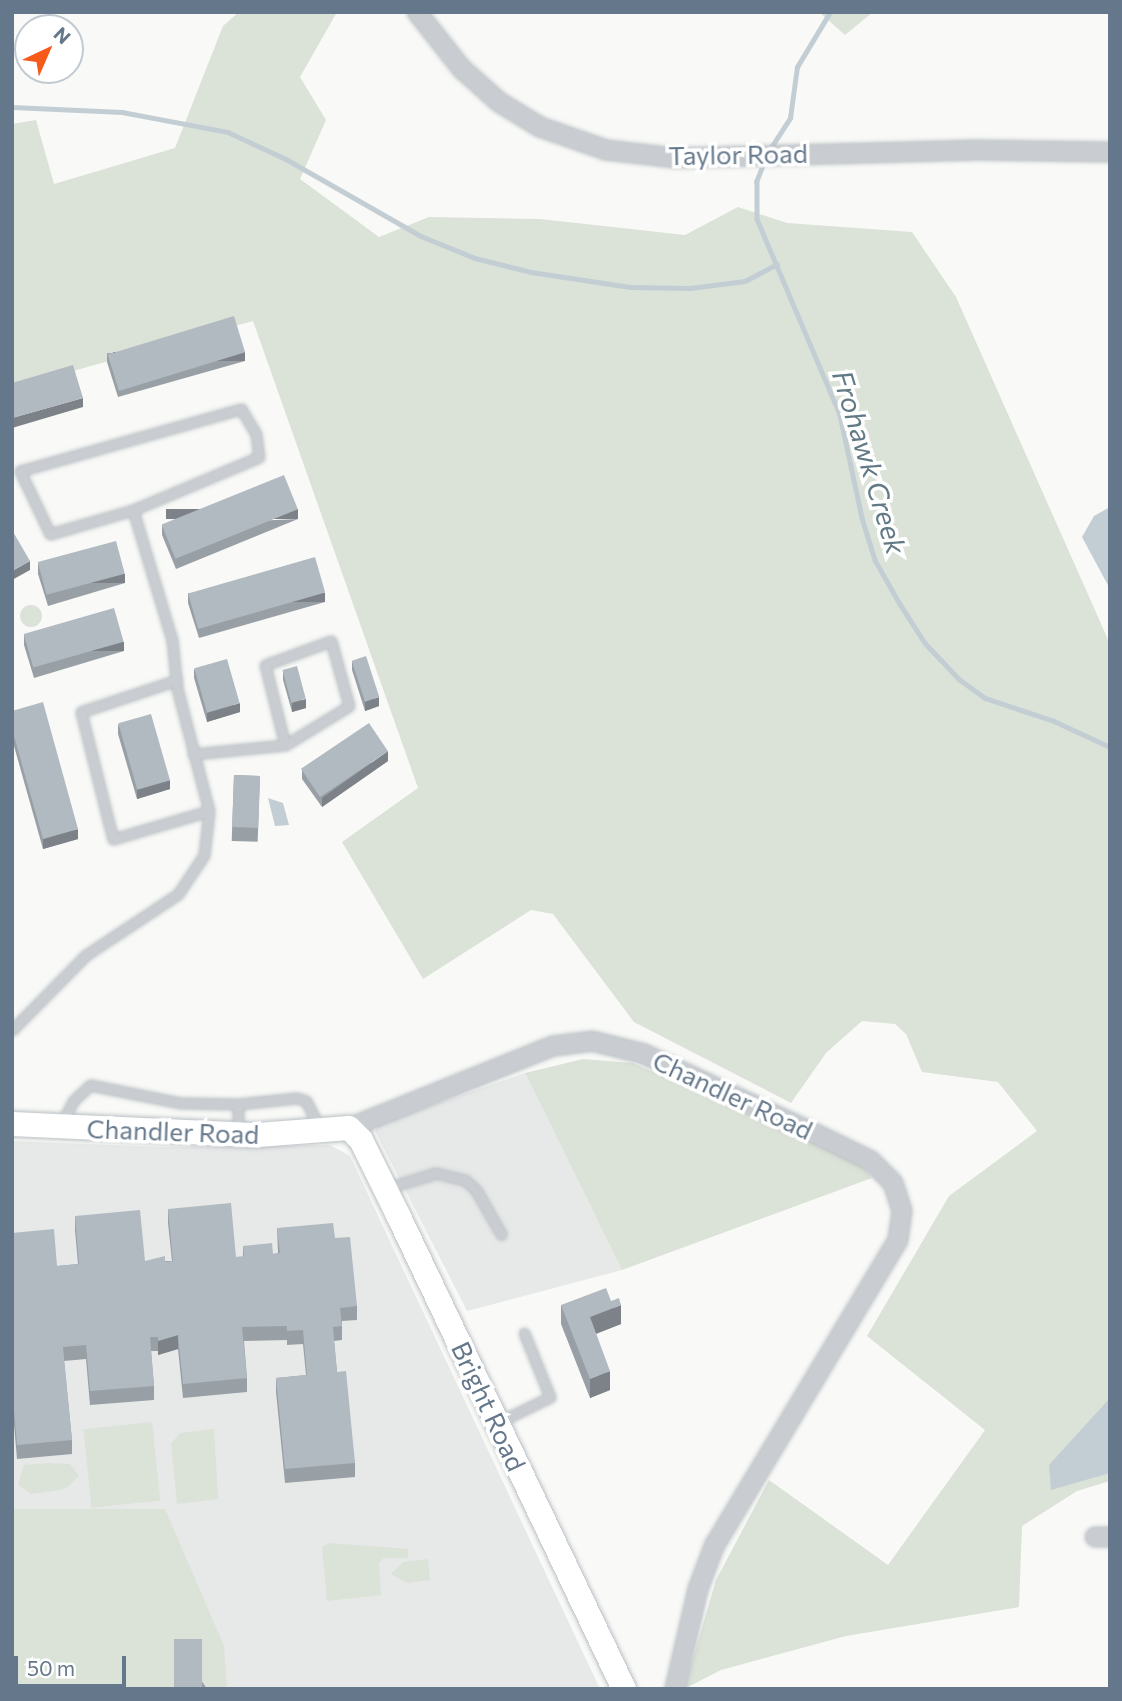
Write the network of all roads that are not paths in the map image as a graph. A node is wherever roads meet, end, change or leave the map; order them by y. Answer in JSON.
{"nodes":[{"id":1,"x":417,"y":12,"type":"edge"},
{"id":2,"x":1110,"y":152,"type":"edge"},
{"id":3,"x":133,"y":510,"type":"junction"},
{"id":4,"x":177,"y":680,"type":"junction"},
{"id":5,"x":285,"y":745,"type":"junction"},
{"id":6,"x":193,"y":754,"type":"junction"},
{"id":7,"x":209,"y":811,"type":"junction"},
{"id":8,"x":12,"y":1030,"type":"edge"},
{"id":9,"x":238,"y":1104,"type":"junction"},
{"id":10,"x":12,"y":1124,"type":"edge"},
{"id":11,"x":59,"y":1127,"type":"junction"},
{"id":12,"x":349,"y":1128,"type":"junction"},
{"id":13,"x":319,"y":1129,"type":"junction"},
{"id":14,"x":238,"y":1134,"type":"junction"},
{"id":15,"x":386,"y":1189,"type":"junction"},
{"id":16,"x":501,"y":1234,"type":"dead end"},
{"id":17,"x":524,"y":1333,"type":"dead end"},
{"id":18,"x":497,"y":1423,"type":"junction"},
{"id":19,"x":624,"y":1689,"type":"edge"},
{"id":20,"x":676,"y":1689,"type":"edge"}],
"edges":[{"from":1,"to":2,"type":"street","name":"Taylor Road"},
{"from":3,"to":3,"type":"lane"},
{"from":3,"to":4,"type":"lane"},
{"from":4,"to":6,"type":"lane"},
{"from":4,"to":7,"type":"lane"},
{"from":5,"to":5,"type":"lane"},
{"from":5,"to":6,"type":"lane"},
{"from":6,"to":7,"type":"lane"},
{"from":7,"to":8,"type":"lane"},
{"from":9,"to":11,"type":"lane"},
{"from":9,"to":13,"type":"lane"},
{"from":9,"to":14,"type":"lane"},
{"from":10,"to":11,"type":"street","name":"Chandler Road"},
{"from":11,"to":14,"type":"street","name":"Chandler Road"},
{"from":12,"to":13,"type":"street","name":"Chandler Road"},
{"from":12,"to":15,"type":"street","name":"Bright Road"},
{"from":12,"to":20,"type":"street","name":"Chandler Road"},
{"from":13,"to":14,"type":"street","name":"Chandler Road"},
{"from":15,"to":16,"type":"lane"},
{"from":15,"to":18,"type":"street","name":"Bright Road"},
{"from":17,"to":18,"type":"lane"},
{"from":18,"to":19,"type":"street","name":"Bright Road"}]}
